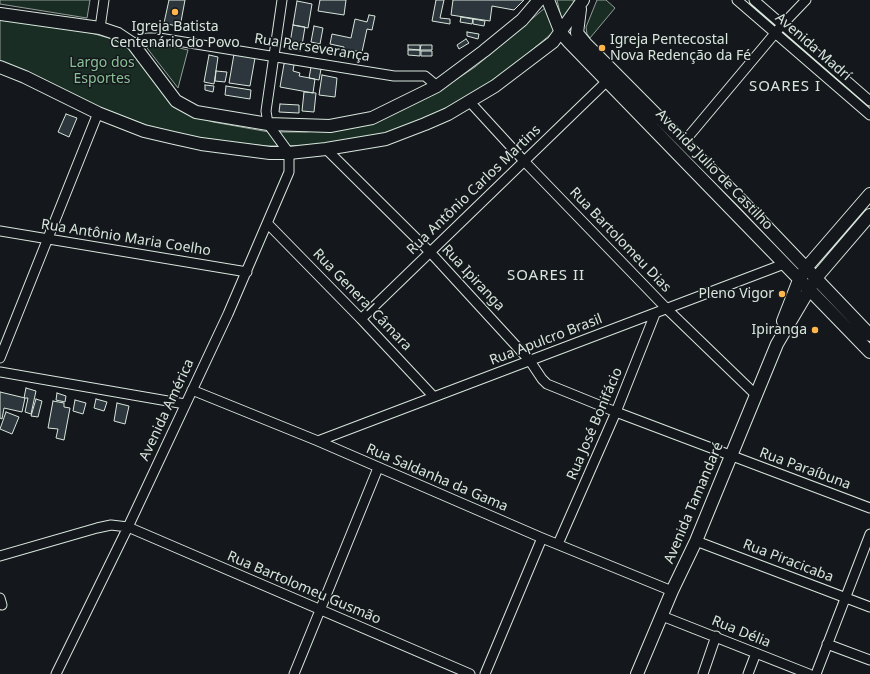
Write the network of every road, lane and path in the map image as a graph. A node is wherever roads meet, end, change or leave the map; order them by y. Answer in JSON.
{"nodes":[{"id":1,"x":104,"y":0,"type":"edge"},
{"id":2,"x":282,"y":0,"type":"edge"},
{"id":3,"x":540,"y":0,"type":"edge"},
{"id":4,"x":548,"y":0,"type":"edge"},
{"id":5,"x":737,"y":0,"type":"edge"},
{"id":6,"x":754,"y":0,"type":"edge"},
{"id":7,"x":806,"y":0,"type":"edge"},
{"id":8,"x":581,"y":2,"type":"edge"},
{"id":9,"x":0,"y":14,"type":"edge"},
{"id":10,"x":782,"y":25,"type":"junction"},
{"id":11,"x":100,"y":28,"type":"junction"},
{"id":12,"x":561,"y":33,"type":"junction"},
{"id":13,"x":776,"y":33,"type":"junction"},
{"id":14,"x":133,"y":44,"type":"junction"},
{"id":15,"x":274,"y":56,"type":"junction"},
{"id":16,"x":0,"y":67,"type":"edge"},
{"id":17,"x":606,"y":82,"type":"junction"},
{"id":18,"x":437,"y":86,"type":"junction"},
{"id":19,"x":469,"y":101,"type":"junction"},
{"id":20,"x":870,"y":101,"type":"edge"},
{"id":21,"x":98,"y":113,"type":"junction"},
{"id":22,"x":870,"y":115,"type":"edge"},
{"id":23,"x":268,"y":124,"type":"junction"},
{"id":24,"x":684,"y":144,"type":"junction"},
{"id":25,"x":326,"y":149,"type":"junction"},
{"id":26,"x":289,"y":153,"type":"junction"},
{"id":27,"x":524,"y":161,"type":"junction"},
{"id":28,"x":869,"y":202,"type":"edge"},
{"id":29,"x":870,"y":216,"type":"edge"},
{"id":30,"x":268,"y":224,"type":"junction"},
{"id":31,"x":0,"y":231,"type":"edge"},
{"id":32,"x":47,"y":239,"type":"junction"},
{"id":33,"x":430,"y":252,"type":"junction"},
{"id":34,"x":828,"y":263,"type":"junction"},
{"id":35,"x":784,"y":264,"type":"junction"},
{"id":36,"x":806,"y":268,"type":"junction"},
{"id":37,"x":247,"y":272,"type":"junction"},
{"id":38,"x":816,"y":278,"type":"junction"},
{"id":39,"x":799,"y":280,"type":"junction"},
{"id":40,"x":808,"y":289,"type":"junction"},
{"id":41,"x":667,"y":309,"type":"junction"},
{"id":42,"x":655,"y":314,"type":"junction"},
{"id":43,"x":361,"y":318,"type":"junction"},
{"id":44,"x":870,"y":335,"type":"edge"},
{"id":45,"x":777,"y":344,"type":"junction"},
{"id":46,"x":870,"y":352,"type":"edge"},
{"id":47,"x":0,"y":358,"type":"edge"},
{"id":48,"x":530,"y":360,"type":"junction"},
{"id":49,"x":0,"y":372,"type":"edge"},
{"id":50,"x":192,"y":390,"type":"junction"},
{"id":51,"x":755,"y":394,"type":"junction"},
{"id":52,"x":434,"y":397,"type":"junction"},
{"id":53,"x":185,"y":404,"type":"junction"},
{"id":54,"x":616,"y":412,"type":"junction"},
{"id":55,"x":318,"y":442,"type":"junction"},
{"id":56,"x":730,"y":456,"type":"junction"},
{"id":57,"x":378,"y":468,"type":"junction"},
{"id":58,"x":870,"y":508,"type":"edge"},
{"id":59,"x":128,"y":527,"type":"junction"},
{"id":60,"x":870,"y":534,"type":"edge"},
{"id":61,"x":542,"y":538,"type":"junction"},
{"id":62,"x":696,"y":541,"type":"junction"},
{"id":63,"x":558,"y":544,"type":"junction"},
{"id":64,"x":0,"y":556,"type":"edge"},
{"id":65,"x":672,"y":591,"type":"junction"},
{"id":66,"x":846,"y":598,"type":"junction"},
{"id":67,"x":870,"y":607,"type":"edge"},
{"id":68,"x":320,"y":611,"type":"junction"},
{"id":69,"x":662,"y":616,"type":"junction"},
{"id":70,"x":716,"y":636,"type":"junction"},
{"id":71,"x":828,"y":644,"type":"junction"},
{"id":72,"x":756,"y":653,"type":"junction"},
{"id":73,"x":870,"y":660,"type":"edge"},
{"id":74,"x":56,"y":674,"type":"edge"},
{"id":75,"x":294,"y":674,"type":"edge"},
{"id":76,"x":470,"y":674,"type":"edge"},
{"id":77,"x":485,"y":674,"type":"edge"},
{"id":78,"x":637,"y":674,"type":"edge"},
{"id":79,"x":703,"y":674,"type":"edge"},
{"id":80,"x":748,"y":674,"type":"edge"},
{"id":81,"x":809,"y":674,"type":"edge"},
{"id":82,"x":816,"y":674,"type":"edge"}],
"edges":[{"from":1,"to":11,"type":"street"},
{"from":2,"to":15,"type":"street"},
{"from":3,"to":18,"type":"main road"},
{"from":4,"to":12,"type":"main road","name":"Avenida Julio de Castilho"},
{"from":5,"to":13,"type":"street","name":"Avenida Madrí"},
{"from":6,"to":10,"type":"street","name":"Avenida Madrí"},
{"from":7,"to":10,"type":"street"},
{"from":8,"to":12,"type":"main road"},
{"from":8,"to":24,"type":"main road","name":"Avenida Julio de Castilho"},
{"from":9,"to":11,"type":"main road"},
{"from":10,"to":13,"type":"street"},
{"from":10,"to":20,"type":"street","name":"Avenida Madrí"},
{"from":11,"to":14,"type":"main road"},
{"from":12,"to":17,"type":"main road","name":"Avenida Julio de Castilho"},
{"from":12,"to":19,"type":"main road"},
{"from":13,"to":22,"type":"street","name":"Avenida Madrí"},
{"from":13,"to":24,"type":"street"},
{"from":14,"to":15,"type":"street","name":"Rua Perseverança"},
{"from":14,"to":23,"type":"main road"},
{"from":15,"to":18,"type":"street","name":"Rua Perseverança"},
{"from":15,"to":23,"type":"street"},
{"from":16,"to":21,"type":"main road"},
{"from":17,"to":27,"type":"street","name":"Rua Antônio Carlos Martins"},
{"from":17,"to":35,"type":"main road","name":"Avenida Julio de Castilho"},
{"from":18,"to":23,"type":"main road"},
{"from":19,"to":25,"type":"main road"},
{"from":19,"to":27,"type":"street","name":"Rua Bartolomeu Dias"},
{"from":21,"to":26,"type":"main road"},
{"from":21,"to":32,"type":"street"},
{"from":23,"to":26,"type":"street"},
{"from":24,"to":36,"type":"main road","name":"Avenida Julio de Castilho"},
{"from":25,"to":26,"type":"main road"},
{"from":25,"to":33,"type":"street","name":"Rua Ipiranga"},
{"from":26,"to":30,"type":"street","name":"Avenida América"},
{"from":27,"to":33,"type":"street","name":"Rua Antônio Carlos Martins"},
{"from":27,"to":41,"type":"street","name":"Rua Bartolomeu Dias"},
{"from":28,"to":34,"type":"main road"},
{"from":28,"to":36,"type":"main road","name":"Avenida Tamandaré"},
{"from":29,"to":34,"type":"main road"},
{"from":30,"to":37,"type":"street","name":"Avenida América"},
{"from":30,"to":43,"type":"street","name":"Rua General Câmara"},
{"from":31,"to":32,"type":"street","name":"Rua Antônio Maria Coelho"},
{"from":32,"to":37,"type":"street","name":"Rua Antônio Maria Coelho"},
{"from":32,"to":47,"type":"street"},
{"from":33,"to":43,"type":"street","name":"Rua Antônio Carlos Martins"},
{"from":33,"to":48,"type":"street","name":"Rua Ipiranga"},
{"from":34,"to":38,"type":"main road","name":"Avenida Tamandaré"},
{"from":35,"to":39,"type":"main road","name":"Avenida Julio de Castilho"},
{"from":35,"to":41,"type":"street","name":"Rua Apulcro Brasil"},
{"from":36,"to":38,"type":"main road","name":"Avenida Julio de Castilho"},
{"from":36,"to":39,"type":"main road","name":"Avenida Tamandaré"},
{"from":37,"to":50,"type":"street","name":"Avenida América"},
{"from":38,"to":40,"type":"main road","name":"Avenida Tamandaré"},
{"from":38,"to":44,"type":"main road","name":"Avenida Julio de Castilho"},
{"from":39,"to":40,"type":"main road","name":"Avenida Julio de Castilho"},
{"from":39,"to":45,"type":"main road","name":"Avenida Tamandaré"},
{"from":40,"to":45,"type":"main road","name":"Avenida Tamandaré"},
{"from":40,"to":46,"type":"main road","name":"Avenida Julio de Castilho"},
{"from":41,"to":42,"type":"street","name":"Rua Apulcro Brasil"},
{"from":41,"to":51,"type":"street","name":"Rua Bartolomeu Dias"},
{"from":42,"to":48,"type":"street","name":"Rua Apulcro Brasil"},
{"from":42,"to":54,"type":"street","name":"Rua José Bonifácio"},
{"from":43,"to":52,"type":"street","name":"Rua General Câmara"},
{"from":45,"to":51,"type":"main road","name":"Avenida Tamandaré"},
{"from":48,"to":52,"type":"street","name":"Rua Apulcro Brasil"},
{"from":48,"to":54,"type":"street","name":"Rua Ipiranga"},
{"from":49,"to":53,"type":"street"},
{"from":50,"to":53,"type":"street","name":"Avenida América"},
{"from":50,"to":55,"type":"street","name":"Rua Saldanha da Gama"},
{"from":51,"to":56,"type":"main road","name":"Avenida Tamandaré"},
{"from":52,"to":55,"type":"street","name":"Rua Apulcro Brasil"},
{"from":53,"to":59,"type":"street","name":"Avenida América"},
{"from":54,"to":56,"type":"street","name":"Rua Paraíbuna"},
{"from":54,"to":63,"type":"street","name":"Rua José Bonifácio"},
{"from":55,"to":57,"type":"street","name":"Rua Saldanha da Gama"},
{"from":56,"to":58,"type":"street","name":"Rua Paraíbuna"},
{"from":56,"to":62,"type":"main road","name":"Avenida Tamandaré"},
{"from":57,"to":61,"type":"street","name":"Rua Saldanha da Gama"},
{"from":57,"to":68,"type":"street"},
{"from":59,"to":64,"type":"street","name":"Rua Bartolomeu Gusmão"},
{"from":59,"to":68,"type":"street","name":"Rua Bartolomeu Gusmão"},
{"from":59,"to":74,"type":"street","name":"Avenida América"},
{"from":60,"to":66,"type":"street"},
{"from":61,"to":63,"type":"street","name":"Rua Saldanha da Gama"},
{"from":61,"to":77,"type":"street"},
{"from":62,"to":65,"type":"main road","name":"Avenida Tamandaré"},
{"from":62,"to":66,"type":"street","name":"Rua Piracicaba"},
{"from":63,"to":65,"type":"street","name":"Rua Saldanha da Gama"},
{"from":65,"to":69,"type":"main road","name":"Avenida Tamandaré"},
{"from":66,"to":67,"type":"street","name":"Rua Piracicaba"},
{"from":66,"to":71,"type":"street"},
{"from":68,"to":75,"type":"street"},
{"from":68,"to":76,"type":"street","name":"Rua Bartolomeu Gusmão"},
{"from":69,"to":70,"type":"street","name":"Rua Délia"},
{"from":69,"to":78,"type":"main road","name":"Avenida Tamandaré"},
{"from":70,"to":72,"type":"street","name":"Rua Délia"},
{"from":70,"to":79,"type":"street"},
{"from":71,"to":73,"type":"street"},
{"from":71,"to":82,"type":"street"},
{"from":72,"to":80,"type":"street"},
{"from":72,"to":81,"type":"street","name":"Rua Délia"}]}
